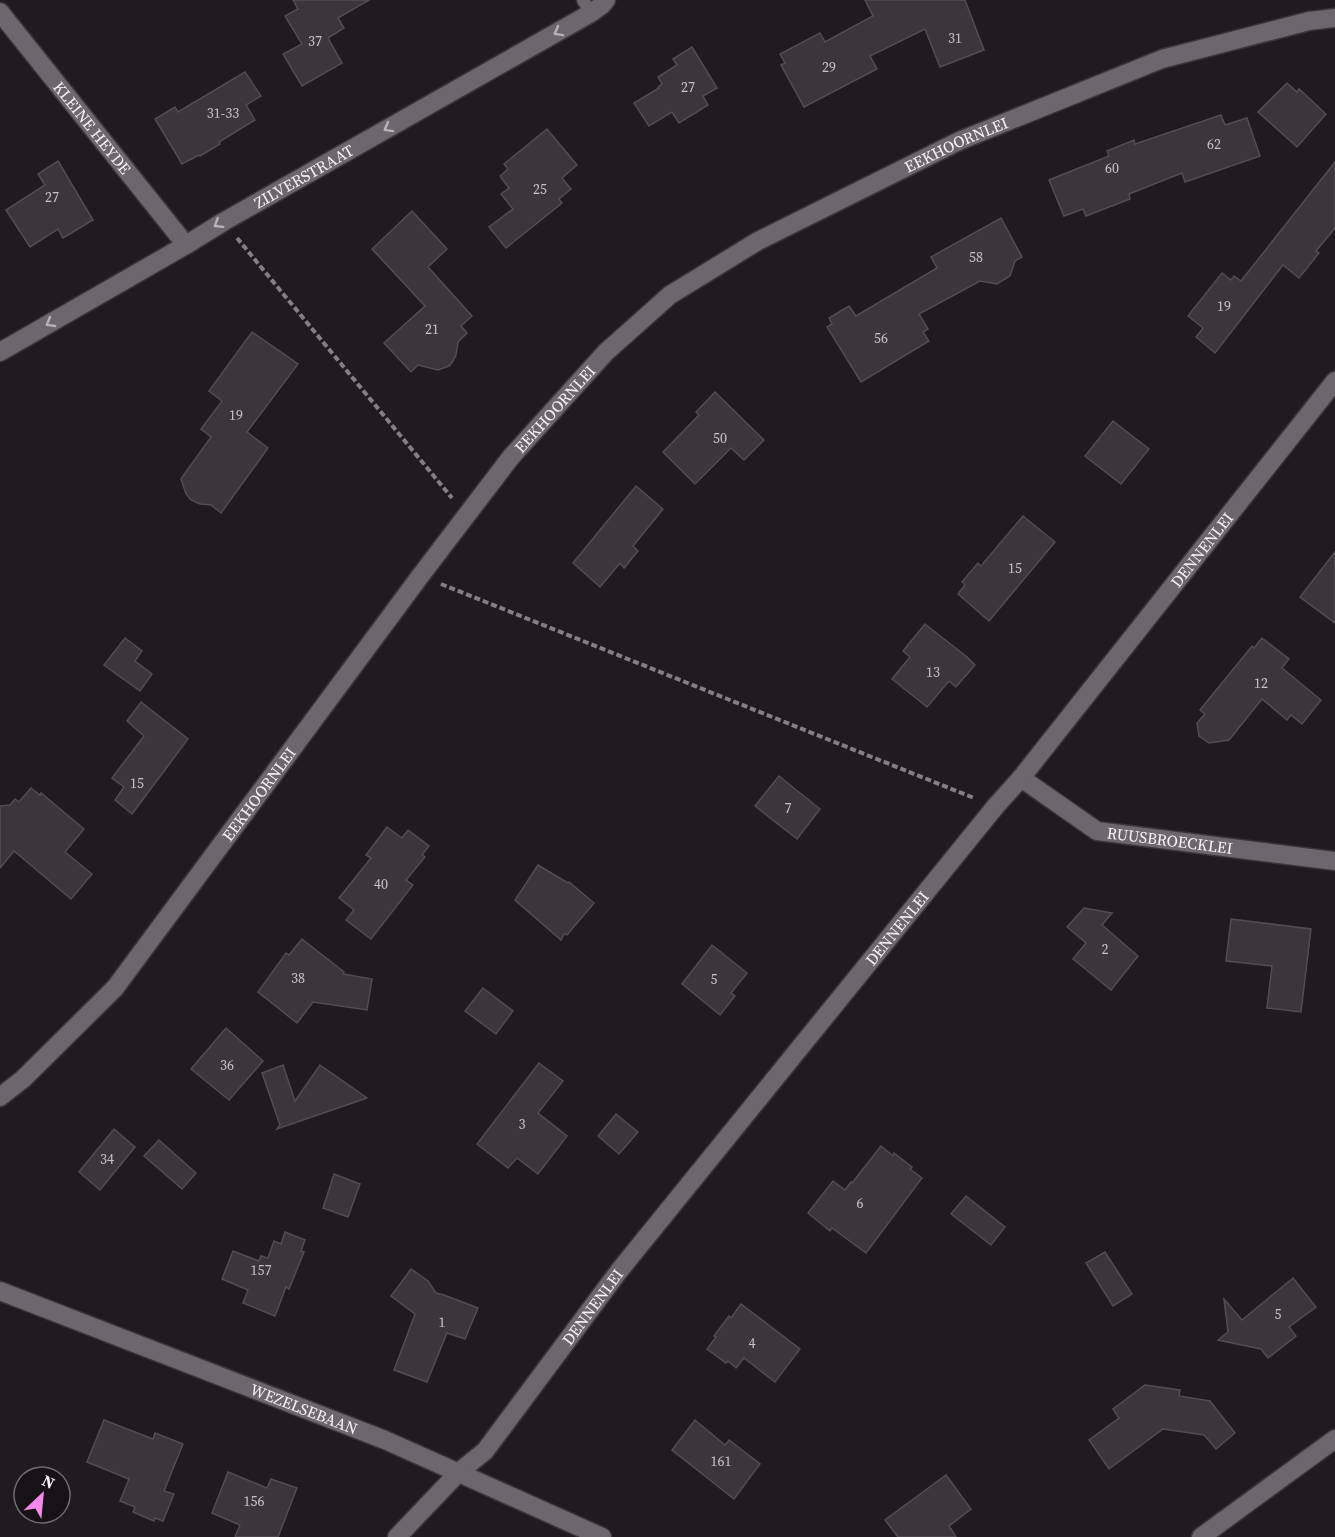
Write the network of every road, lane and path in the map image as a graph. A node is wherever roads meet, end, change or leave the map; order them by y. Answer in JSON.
{"nodes":[{"id":1,"x":606,"y":0,"type":"edge"},
{"id":2,"x":587,"y":7,"type":"edge"},
{"id":3,"x":0,"y":12,"type":"edge"},
{"id":4,"x":1335,"y":18,"type":"edge"},
{"id":5,"x":223,"y":222,"type":"junction"},
{"id":6,"x":186,"y":245,"type":"junction"},
{"id":7,"x":0,"y":352,"type":"edge"},
{"id":8,"x":1335,"y":381,"type":"edge"},
{"id":9,"x":467,"y":516,"type":"junction"},
{"id":10,"x":421,"y":575,"type":"junction"},
{"id":11,"x":1021,"y":778,"type":"junction"},
{"id":12,"x":995,"y":807,"type":"junction"},
{"id":13,"x":1335,"y":861,"type":"edge"},
{"id":14,"x":0,"y":1097,"type":"edge"},
{"id":15,"x":0,"y":1291,"type":"edge"},
{"id":16,"x":1335,"y":1438,"type":"edge"},
{"id":17,"x":459,"y":1472,"type":"junction"},
{"id":18,"x":397,"y":1537,"type":"edge"},
{"id":19,"x":602,"y":1537,"type":"edge"},
{"id":20,"x":1201,"y":1537,"type":"edge"}],
"edges":[{"from":1,"to":2,"type":"street","name":"ZILVERSTRAAT"},
{"from":2,"to":5,"type":"street","name":"ZILVERSTRAAT","one_way":true},
{"from":3,"to":6,"type":"street","name":"KLEINE HEYDE"},
{"from":4,"to":9,"type":"street","name":"EEKHOORNLEI"},
{"from":5,"to":6,"type":"street","name":"ZILVERSTRAAT","one_way":true},
{"from":5,"to":9,"type":"path"},
{"from":6,"to":7,"type":"street","name":"ZILVERSTRAAT","one_way":true},
{"from":8,"to":11,"type":"street","name":"DENNENLEI"},
{"from":9,"to":10,"type":"street","name":"EEKHOORNLEI"},
{"from":10,"to":12,"type":"path"},
{"from":10,"to":14,"type":"street","name":"EEKHOORNLEI"},
{"from":11,"to":12,"type":"street","name":"DENNENLEI"},
{"from":11,"to":13,"type":"street","name":"RUUSBROECKLEI"},
{"from":12,"to":17,"type":"street","name":"DENNENLEI"},
{"from":15,"to":17,"type":"street","name":"WEZELSEBAAN"},
{"from":16,"to":20,"type":"street"},
{"from":17,"to":18,"type":"street","name":"DENNENLEI"},
{"from":17,"to":19,"type":"street","name":"WEZELSEBAAN"}]}
